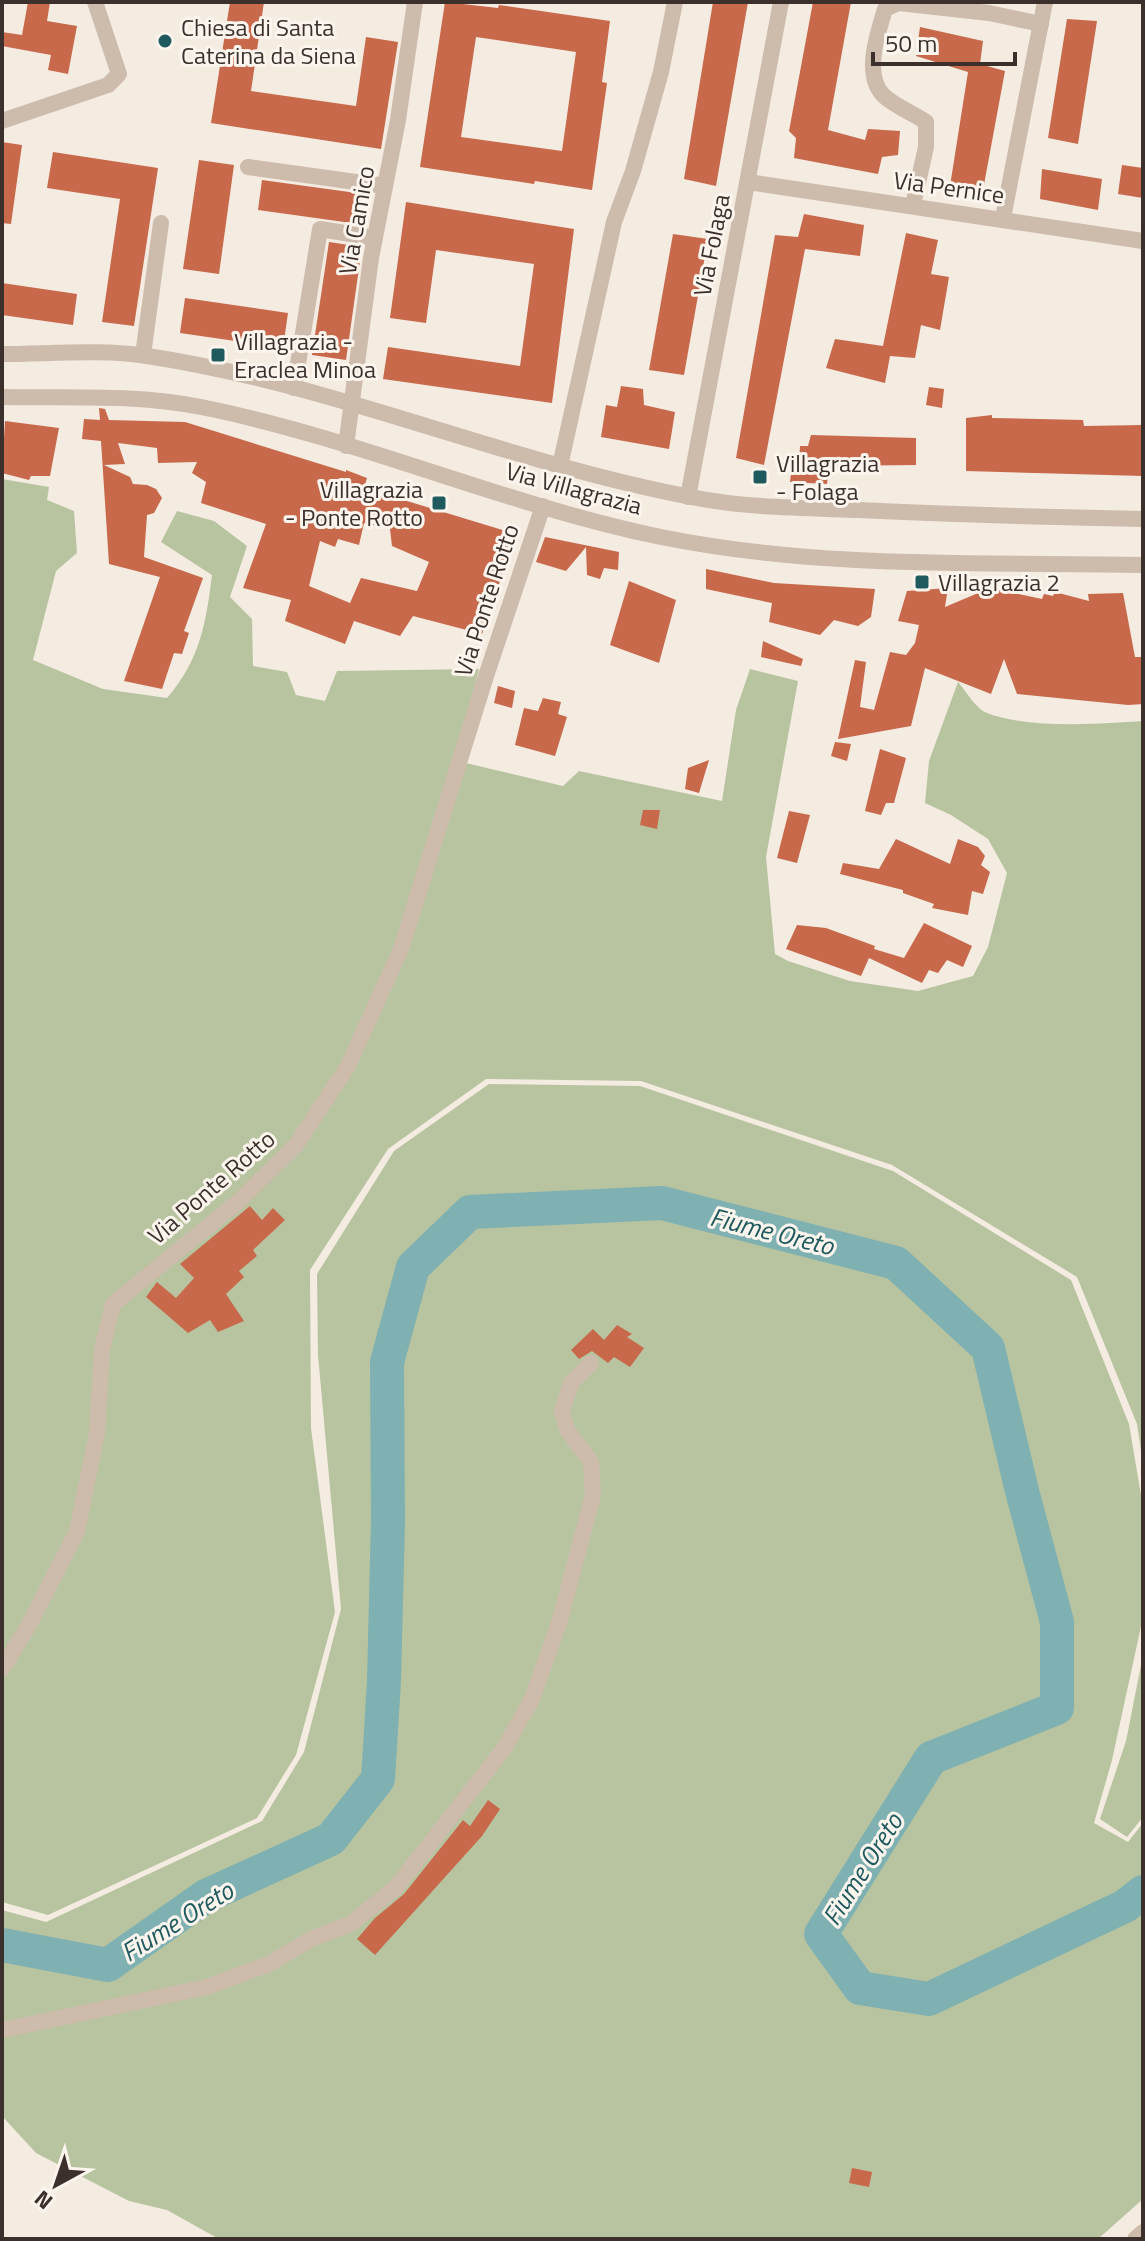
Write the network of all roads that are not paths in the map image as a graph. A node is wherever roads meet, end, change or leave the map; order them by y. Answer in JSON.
{"nodes":[{"id":1,"x":95,"y":2,"type":"edge"},
{"id":2,"x":415,"y":2,"type":"edge"},
{"id":3,"x":675,"y":2,"type":"edge"},
{"id":4,"x":781,"y":2,"type":"edge"},
{"id":5,"x":1045,"y":2,"type":"edge"},
{"id":6,"x":1041,"y":24,"type":"junction"},
{"id":7,"x":2,"y":121,"type":"edge"},
{"id":8,"x":248,"y":167,"type":"dead end"},
{"id":9,"x":748,"y":182,"type":"junction"},
{"id":10,"x":385,"y":186,"type":"junction"},
{"id":11,"x":913,"y":205,"type":"junction"},
{"id":12,"x":1003,"y":218,"type":"junction"},
{"id":13,"x":161,"y":223,"type":"dead end"},
{"id":14,"x":375,"y":238,"type":"junction"},
{"id":15,"x":1143,"y":241,"type":"edge"},
{"id":16,"x":2,"y":354,"type":"edge"},
{"id":17,"x":143,"y":355,"type":"junction"},
{"id":18,"x":294,"y":388,"type":"junction"},
{"id":19,"x":2,"y":397,"type":"edge"},
{"id":20,"x":353,"y":403,"type":"junction"},
{"id":21,"x":346,"y":446,"type":"junction"},
{"id":22,"x":560,"y":466,"type":"junction"},
{"id":23,"x":688,"y":497,"type":"junction"},
{"id":24,"x":543,"y":506,"type":"junction"},
{"id":25,"x":1143,"y":519,"type":"edge"},
{"id":26,"x":1143,"y":565,"type":"edge"},
{"id":27,"x":591,"y":1363,"type":"dead end"},
{"id":28,"x":2,"y":1669,"type":"edge"},
{"id":29,"x":2,"y":2030,"type":"edge"},
{"id":30,"x":1143,"y":2232,"type":"edge"},
{"id":31,"x":1135,"y":2239,"type":"edge"}],
"edges":[{"from":1,"to":7,"type":"street"},
{"from":2,"to":10,"type":"street","name":"Via Camico"},
{"from":3,"to":22,"type":"street"},
{"from":4,"to":9,"type":"street","name":"Via Folaga"},
{"from":5,"to":6,"type":"street"},
{"from":6,"to":11,"type":"street"},
{"from":6,"to":12,"type":"street"},
{"from":8,"to":10,"type":"street"},
{"from":9,"to":11,"type":"street","name":"Via Pernice"},
{"from":9,"to":23,"type":"street","name":"Via Folaga"},
{"from":10,"to":14,"type":"street","name":"Via Camico"},
{"from":11,"to":12,"type":"street","name":"Via Pernice"},
{"from":12,"to":15,"type":"street","name":"Via Pernice"},
{"from":13,"to":17,"type":"street"},
{"from":14,"to":18,"type":"street"},
{"from":14,"to":20,"type":"street","name":"Via Camico"},
{"from":16,"to":17,"type":"street","name":"Via Villagrazia"},
{"from":17,"to":18,"type":"street","name":"Via Villagrazia"},
{"from":18,"to":20,"type":"street","name":"Via Villagrazia"},
{"from":19,"to":21,"type":"street","name":"Via Villagrazia"},
{"from":20,"to":21,"type":"street","name":"Via Camico"},
{"from":20,"to":22,"type":"street","name":"Via Villagrazia"},
{"from":21,"to":24,"type":"street","name":"Via Villagrazia"},
{"from":22,"to":23,"type":"street","name":"Via Villagrazia"},
{"from":23,"to":25,"type":"street","name":"Via Villagrazia"},
{"from":24,"to":26,"type":"street","name":"Via Villagrazia"},
{"from":24,"to":28,"type":"street","name":"Via Ponte Rotto"},
{"from":27,"to":29,"type":"street"},
{"from":30,"to":31,"type":"street"}]}
